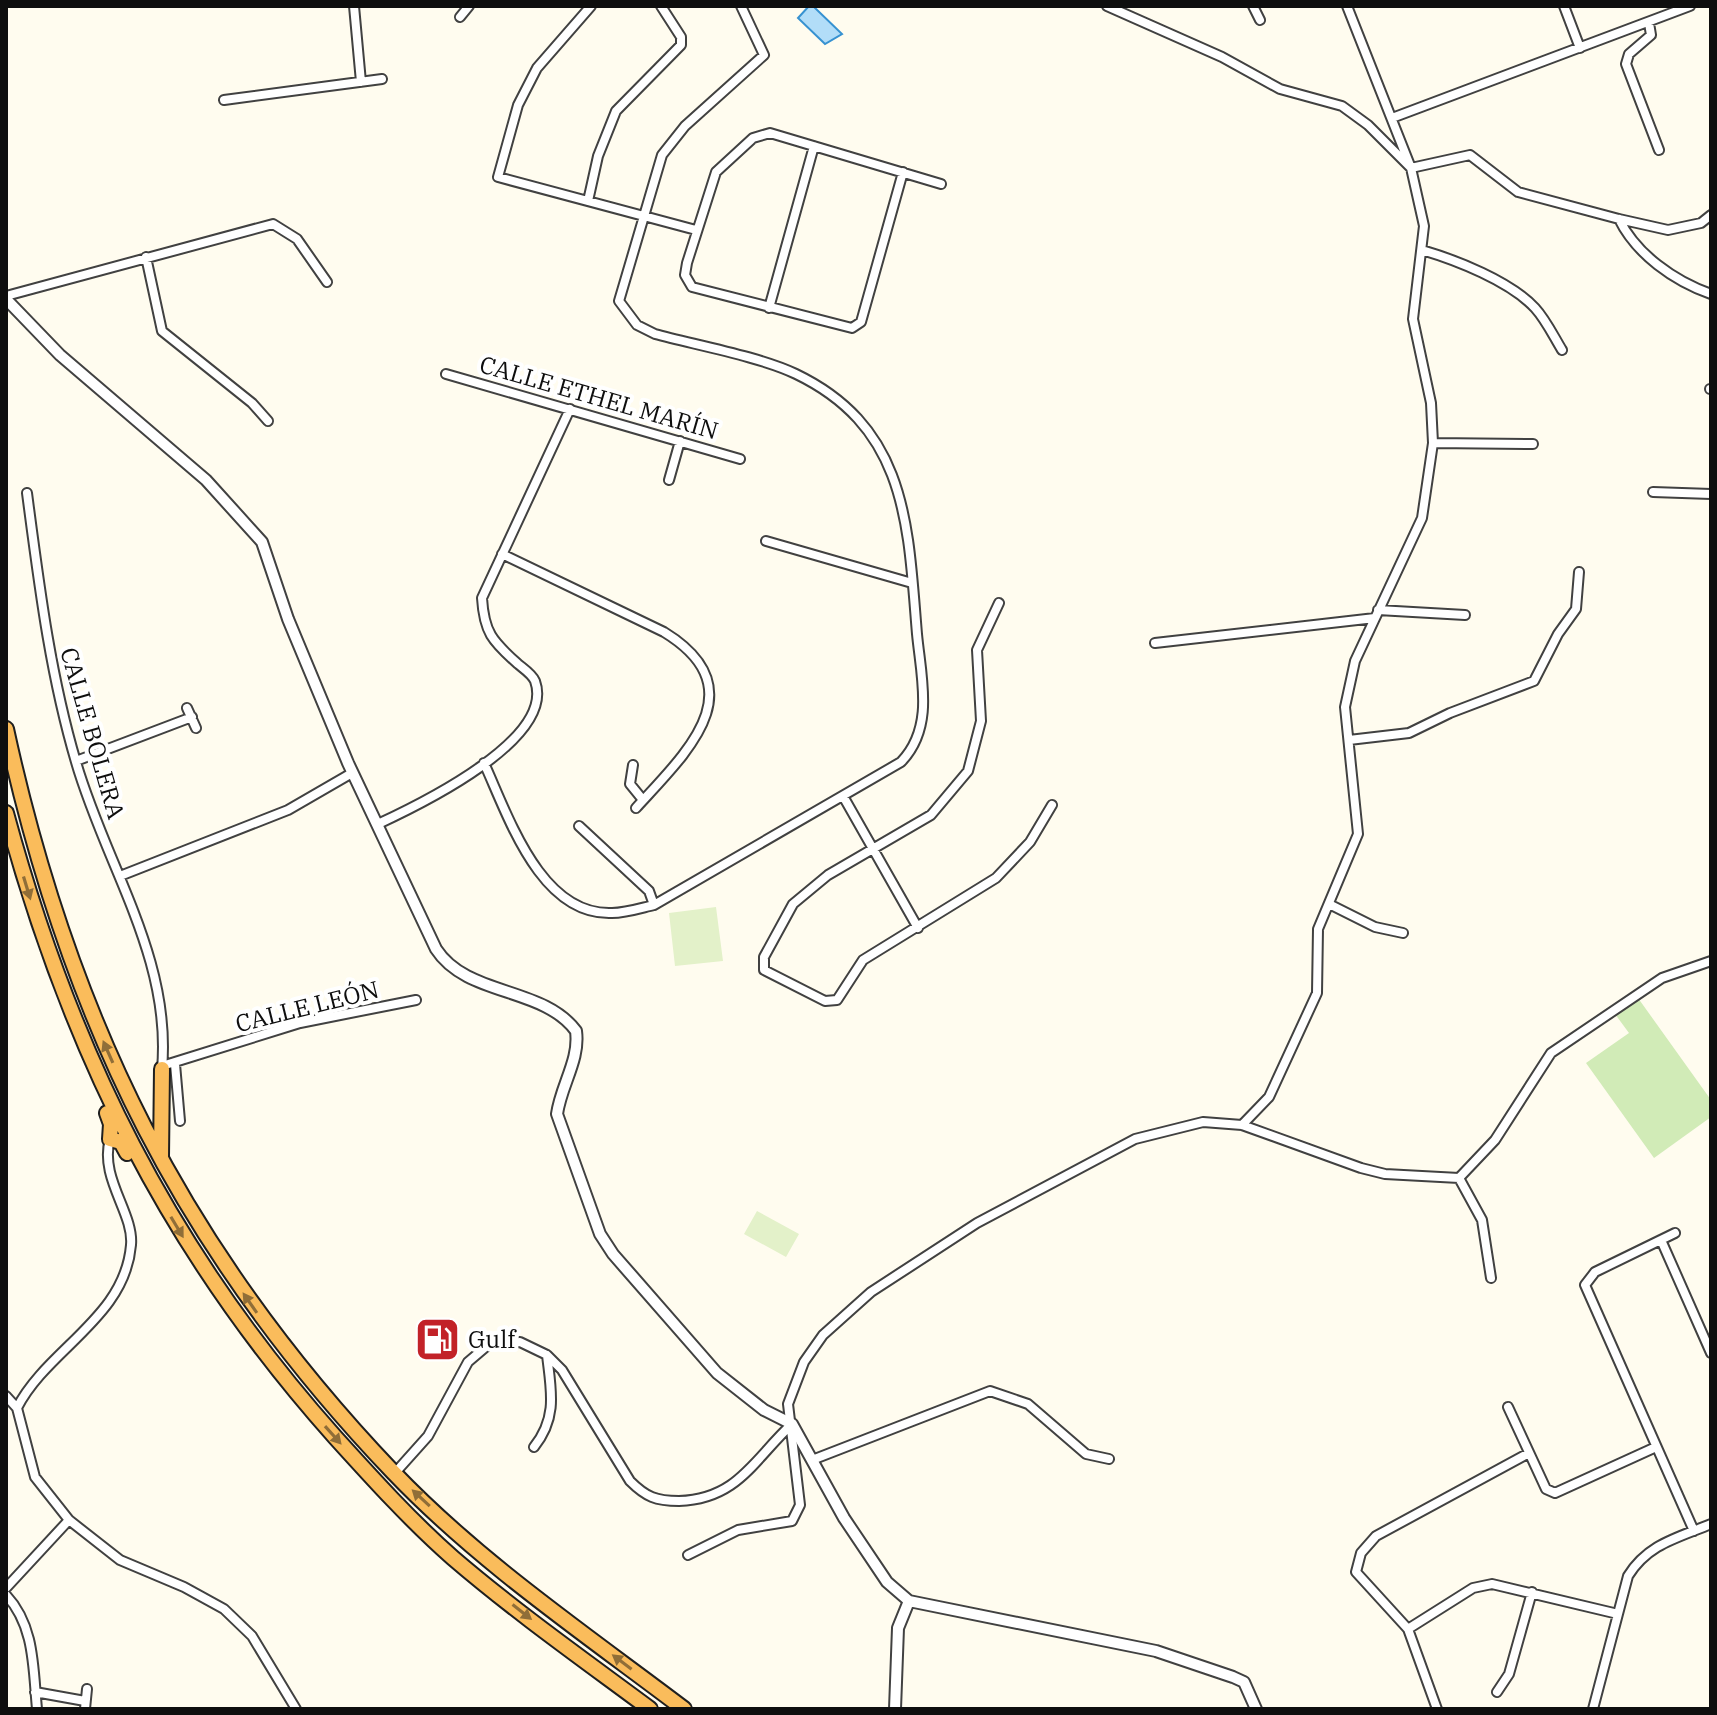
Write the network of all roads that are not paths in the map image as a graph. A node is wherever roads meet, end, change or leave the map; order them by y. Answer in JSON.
{"nodes":[{"id":1,"x":354,"y":6,"type":"edge"},
{"id":2,"x":469,"y":6,"type":"edge"},
{"id":3,"x":591,"y":6,"type":"edge"},
{"id":4,"x":661,"y":6,"type":"edge"},
{"id":5,"x":741,"y":6,"type":"edge"},
{"id":6,"x":1107,"y":6,"type":"edge"},
{"id":7,"x":1253,"y":6,"type":"edge"},
{"id":8,"x":1347,"y":6,"type":"edge"},
{"id":9,"x":1564,"y":6,"type":"edge"},
{"id":10,"x":1690,"y":6,"type":"edge"},
{"id":11,"x":460,"y":17,"type":"dead end"},
{"id":12,"x":1260,"y":20,"type":"dead end"},
{"id":13,"x":1649,"y":23,"type":"junction"},
{"id":14,"x":1580,"y":48,"type":"junction"},
{"id":15,"x":382,"y":79,"type":"dead end"},
{"id":16,"x":361,"y":82,"type":"junction"},
{"id":17,"x":224,"y":100,"type":"dead end"},
{"id":18,"x":1392,"y":118,"type":"junction"},
{"id":19,"x":814,"y":146,"type":"junction"},
{"id":20,"x":1659,"y":150,"type":"dead end"},
{"id":21,"x":1411,"y":168,"type":"junction"},
{"id":22,"x":903,"y":172,"type":"junction"},
{"id":23,"x":941,"y":184,"type":"dead end"},
{"id":24,"x":588,"y":201,"type":"junction"},
{"id":25,"x":1711,"y":215,"type":"edge"},
{"id":26,"x":643,"y":216,"type":"junction"},
{"id":27,"x":1619,"y":219,"type":"junction"},
{"id":28,"x":696,"y":230,"type":"junction"},
{"id":29,"x":1422,"y":250,"type":"junction"},
{"id":30,"x":146,"y":257,"type":"junction"},
{"id":31,"x":327,"y":282,"type":"dead end"},
{"id":32,"x":1711,"y":294,"type":"edge"},
{"id":33,"x":6,"y":298,"type":"edge"},
{"id":34,"x":769,"y":308,"type":"junction"},
{"id":35,"x":1562,"y":350,"type":"dead end"},
{"id":36,"x":446,"y":374,"type":"dead end"},
{"id":37,"x":570,"y":409,"type":"junction"},
{"id":38,"x":268,"y":421,"type":"dead end"},
{"id":39,"x":680,"y":441,"type":"junction"},
{"id":40,"x":1433,"y":443,"type":"junction"},
{"id":41,"x":1533,"y":444,"type":"dead end"},
{"id":42,"x":740,"y":459,"type":"dead end"},
{"id":43,"x":669,"y":480,"type":"dead end"},
{"id":44,"x":1653,"y":492,"type":"dead end"},
{"id":45,"x":27,"y":493,"type":"dead end"},
{"id":46,"x":1711,"y":494,"type":"edge"},
{"id":47,"x":766,"y":541,"type":"dead end"},
{"id":48,"x":502,"y":554,"type":"junction"},
{"id":49,"x":1579,"y":572,"type":"dead end"},
{"id":50,"x":912,"y":583,"type":"junction"},
{"id":51,"x":997,"y":607,"type":"dead end"},
{"id":52,"x":1376,"y":614,"type":"junction"},
{"id":53,"x":1465,"y":615,"type":"dead end"},
{"id":54,"x":1155,"y":643,"type":"dead end"},
{"id":55,"x":187,"y":708,"type":"dead end"},
{"id":56,"x":192,"y":717,"type":"junction"},
{"id":57,"x":196,"y":728,"type":"dead end"},
{"id":58,"x":6,"y":729,"type":"edge"},
{"id":59,"x":1349,"y":740,"type":"junction"},
{"id":60,"x":76,"y":761,"type":"junction"},
{"id":61,"x":484,"y":763,"type":"junction"},
{"id":62,"x":633,"y":765,"type":"dead end"},
{"id":63,"x":352,"y":773,"type":"junction"},
{"id":64,"x":843,"y":796,"type":"junction"},
{"id":65,"x":643,"y":800,"type":"junction"},
{"id":66,"x":1052,"y":805,"type":"dead end"},
{"id":67,"x":636,"y":808,"type":"dead end"},
{"id":68,"x":6,"y":813,"type":"edge"},
{"id":69,"x":378,"y":824,"type":"junction"},
{"id":70,"x":579,"y":826,"type":"dead end"},
{"id":71,"x":588,"y":835,"type":"junction"},
{"id":72,"x":582,"y":847,"type":"dead end"},
{"id":73,"x":873,"y":850,"type":"junction"},
{"id":74,"x":120,"y":876,"type":"junction"},
{"id":75,"x":1329,"y":904,"type":"junction"},
{"id":76,"x":654,"y":905,"type":"junction"},
{"id":77,"x":918,"y":928,"type":"junction"},
{"id":78,"x":1403,"y":933,"type":"dead end"},
{"id":79,"x":1711,"y":961,"type":"edge"},
{"id":80,"x":416,"y":1000,"type":"dead end"},
{"id":81,"x":89,"y":1060,"type":"junction"},
{"id":82,"x":166,"y":1067,"type":"junction"},
{"id":83,"x":129,"y":1098,"type":"junction"},
{"id":84,"x":180,"y":1121,"type":"dead end"},
{"id":85,"x":1242,"y":1125,"type":"junction"},
{"id":86,"x":110,"y":1139,"type":"junction"},
{"id":87,"x":161,"y":1161,"type":"junction"},
{"id":88,"x":1459,"y":1178,"type":"junction"},
{"id":89,"x":156,"y":1191,"type":"junction"},
{"id":90,"x":1675,"y":1233,"type":"dead end"},
{"id":91,"x":1661,"y":1240,"type":"junction"},
{"id":92,"x":1491,"y":1278,"type":"dead end"},
{"id":93,"x":1710,"y":1346,"type":"edge"},
{"id":94,"x":547,"y":1355,"type":"junction"},
{"id":95,"x":6,"y":1396,"type":"edge"},
{"id":96,"x":1508,"y":1407,"type":"dead end"},
{"id":97,"x":17,"y":1408,"type":"junction"},
{"id":98,"x":792,"y":1424,"type":"junction"},
{"id":99,"x":534,"y":1447,"type":"dead end"},
{"id":100,"x":1656,"y":1447,"type":"junction"},
{"id":101,"x":1529,"y":1453,"type":"junction"},
{"id":102,"x":1109,"y":1459,"type":"dead end"},
{"id":103,"x":812,"y":1460,"type":"junction"},
{"id":104,"x":394,"y":1474,"type":"junction"},
{"id":105,"x":69,"y":1520,"type":"junction"},
{"id":106,"x":1711,"y":1524,"type":"edge"},
{"id":107,"x":1694,"y":1531,"type":"junction"},
{"id":108,"x":688,"y":1555,"type":"dead end"},
{"id":109,"x":6,"y":1588,"type":"edge"},
{"id":110,"x":1532,"y":1592,"type":"junction"},
{"id":111,"x":6,"y":1595,"type":"edge"},
{"id":112,"x":909,"y":1601,"type":"junction"},
{"id":113,"x":1618,"y":1614,"type":"junction"},
{"id":114,"x":1408,"y":1629,"type":"junction"},
{"id":115,"x":87,"y":1689,"type":"dead end"},
{"id":116,"x":35,"y":1692,"type":"junction"},
{"id":117,"x":1497,"y":1692,"type":"dead end"},
{"id":118,"x":85,"y":1705,"type":"edge"},
{"id":119,"x":37,"y":1709,"type":"edge"},
{"id":120,"x":296,"y":1709,"type":"edge"},
{"id":121,"x":650,"y":1709,"type":"edge"},
{"id":122,"x":684,"y":1709,"type":"edge"},
{"id":123,"x":895,"y":1709,"type":"edge"},
{"id":124,"x":1256,"y":1709,"type":"edge"},
{"id":125,"x":1437,"y":1709,"type":"edge"},
{"id":126,"x":1593,"y":1709,"type":"edge"}],
"edges":[{"from":1,"to":16,"type":"street"},
{"from":2,"to":11,"type":"street"},
{"from":3,"to":24,"type":"street"},
{"from":4,"to":24,"type":"street"},
{"from":5,"to":26,"type":"street"},
{"from":6,"to":21,"type":"street"},
{"from":7,"to":12,"type":"street"},
{"from":8,"to":18,"type":"street"},
{"from":9,"to":14,"type":"street"},
{"from":10,"to":13,"type":"street"},
{"from":13,"to":14,"type":"street"},
{"from":13,"to":20,"type":"street"},
{"from":14,"to":18,"type":"street"},
{"from":15,"to":16,"type":"street"},
{"from":16,"to":17,"type":"street"},
{"from":18,"to":21,"type":"street"},
{"from":19,"to":22,"type":"street"},
{"from":19,"to":28,"type":"street"},
{"from":19,"to":34,"type":"street"},
{"from":21,"to":27,"type":"street"},
{"from":21,"to":29,"type":"street"},
{"from":22,"to":23,"type":"street"},
{"from":22,"to":34,"type":"street"},
{"from":24,"to":26,"type":"street"},
{"from":25,"to":27,"type":"street"},
{"from":26,"to":28,"type":"street"},
{"from":26,"to":50,"type":"street"},
{"from":27,"to":32,"type":"street"},
{"from":28,"to":34,"type":"street"},
{"from":29,"to":35,"type":"street"},
{"from":29,"to":40,"type":"street"},
{"from":30,"to":31,"type":"street"},
{"from":30,"to":33,"type":"street"},
{"from":30,"to":38,"type":"street"},
{"from":33,"to":63,"type":"street"},
{"from":36,"to":37,"type":"street","name":"CALLE ETHEL MARÍN"},
{"from":37,"to":39,"type":"street","name":"CALLE ETHEL MARÍN"},
{"from":37,"to":48,"type":"street"},
{"from":39,"to":42,"type":"street","name":"CALLE ETHEL MARÍN"},
{"from":39,"to":43,"type":"street"},
{"from":40,"to":41,"type":"street"},
{"from":40,"to":52,"type":"street"},
{"from":44,"to":46,"type":"street"},
{"from":45,"to":60,"type":"street","name":"CALLE BOLERA"},
{"from":47,"to":50,"type":"street"},
{"from":48,"to":61,"type":"street"},
{"from":48,"to":65,"type":"street"},
{"from":49,"to":59,"type":"street"},
{"from":50,"to":64,"type":"street"},
{"from":51,"to":73,"type":"street"},
{"from":52,"to":53,"type":"street"},
{"from":52,"to":54,"type":"street"},
{"from":52,"to":59,"type":"street"},
{"from":55,"to":56,"type":"street"},
{"from":56,"to":57,"type":"street"},
{"from":56,"to":60,"type":"street"},
{"from":83,"to":58,"type":"highway","one_way":true},
{"from":59,"to":75,"type":"street"},
{"from":60,"to":74,"type":"street","name":"CALLE BOLERA"},
{"from":61,"to":69,"type":"street"},
{"from":61,"to":76,"type":"street"},
{"from":62,"to":65,"type":"street"},
{"from":63,"to":69,"type":"street"},
{"from":63,"to":74,"type":"street"},
{"from":64,"to":73,"type":"street"},
{"from":64,"to":76,"type":"street"},
{"from":65,"to":67,"type":"street"},
{"from":66,"to":77,"type":"street"},
{"from":68,"to":81,"type":"highway","one_way":true},
{"from":69,"to":98,"type":"street"},
{"from":70,"to":71,"type":"street"},
{"from":71,"to":72,"type":"street"},
{"from":71,"to":76,"type":"street"},
{"from":73,"to":77,"type":"street"},
{"from":73,"to":77,"type":"street"},
{"from":74,"to":82,"type":"street","name":"CALLE BOLERA"},
{"from":75,"to":78,"type":"street"},
{"from":75,"to":85,"type":"street"},
{"from":79,"to":88,"type":"street"},
{"from":80,"to":82,"type":"street","name":"CALLE LEÓN"},
{"from":81,"to":86,"type":"highway"},
{"from":81,"to":89,"type":"highway"},
{"from":82,"to":83,"type":"highway"},
{"from":82,"to":84,"type":"street","name":"CALLE BOLERA"},
{"from":82,"to":87,"type":"highway"},
{"from":83,"to":87,"type":"highway"},
{"from":85,"to":88,"type":"street"},
{"from":85,"to":98,"type":"street"},
{"from":86,"to":89,"type":"highway"},
{"from":86,"to":97,"type":"street"},
{"from":104,"to":87,"type":"highway","one_way":true},
{"from":88,"to":92,"type":"street"},
{"from":89,"to":121,"type":"highway","one_way":true},
{"from":90,"to":91,"type":"street"},
{"from":91,"to":93,"type":"street"},
{"from":91,"to":100,"type":"street"},
{"from":94,"to":98,"type":"street"},
{"from":94,"to":99,"type":"street"},
{"from":94,"to":104,"type":"street"},
{"from":95,"to":97,"type":"street"},
{"from":96,"to":101,"type":"street"},
{"from":97,"to":105,"type":"street"},
{"from":98,"to":103,"type":"street"},
{"from":98,"to":108,"type":"street"},
{"from":100,"to":101,"type":"street"},
{"from":100,"to":107,"type":"street"},
{"from":101,"to":114,"type":"street"},
{"from":102,"to":103,"type":"street"},
{"from":103,"to":112,"type":"street"},
{"from":122,"to":104,"type":"highway","one_way":true},
{"from":105,"to":109,"type":"street"},
{"from":105,"to":120,"type":"street"},
{"from":106,"to":107,"type":"street"},
{"from":107,"to":113,"type":"street"},
{"from":110,"to":113,"type":"street"},
{"from":110,"to":114,"type":"street"},
{"from":110,"to":117,"type":"street"},
{"from":111,"to":116,"type":"street"},
{"from":112,"to":123,"type":"street"},
{"from":112,"to":124,"type":"street"},
{"from":113,"to":126,"type":"street"},
{"from":114,"to":125,"type":"street"},
{"from":115,"to":118,"type":"street"},
{"from":116,"to":118,"type":"street"},
{"from":116,"to":119,"type":"street"}]}
